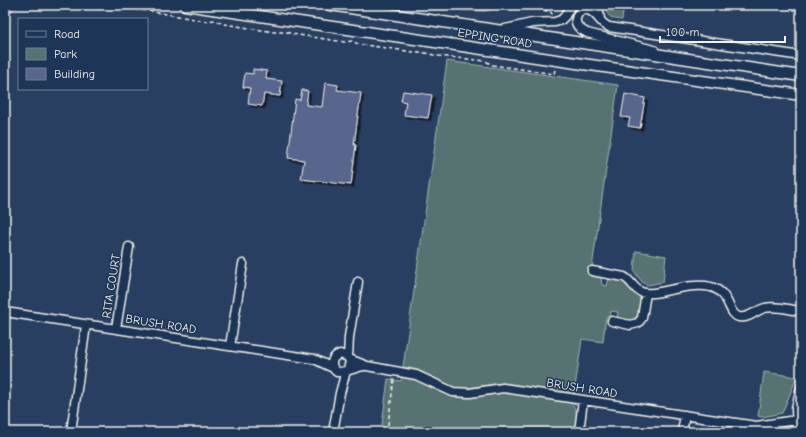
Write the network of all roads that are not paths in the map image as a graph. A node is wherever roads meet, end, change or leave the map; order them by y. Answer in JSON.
{"nodes":[{"id":1,"x":185,"y":5,"type":"edge"},
{"id":2,"x":330,"y":5,"type":"edge"},
{"id":3,"x":571,"y":5,"type":"edge"},
{"id":4,"x":598,"y":5,"type":"edge"},
{"id":5,"x":587,"y":7,"type":"edge"},
{"id":6,"x":600,"y":19,"type":"junction"},
{"id":7,"x":498,"y":31,"type":"junction"},
{"id":8,"x":801,"y":56,"type":"edge"},
{"id":9,"x":699,"y":61,"type":"junction"},
{"id":10,"x":801,"y":76,"type":"edge"},
{"id":11,"x":801,"y":95,"type":"edge"},
{"id":12,"x":129,"y":247,"type":"dead end"},
{"id":13,"x":243,"y":264,"type":"dead end"},
{"id":14,"x":592,"y":271,"type":"dead end"},
{"id":15,"x":358,"y":282,"type":"dead end"},
{"id":16,"x":646,"y":294,"type":"junction"},
{"id":17,"x":801,"y":311,"type":"edge"},
{"id":18,"x":5,"y":312,"type":"edge"},
{"id":19,"x":612,"y":321,"type":"dead end"},
{"id":20,"x":86,"y":325,"type":"junction"},
{"id":21,"x":116,"y":329,"type":"junction"},
{"id":22,"x":230,"y":346,"type":"junction"},
{"id":23,"x":343,"y":357,"type":"junction"},
{"id":24,"x":314,"y":359,"type":"junction"},
{"id":25,"x":367,"y":366,"type":"junction"},
{"id":26,"x":334,"y":369,"type":"junction"},
{"id":27,"x":347,"y":370,"type":"junction"},
{"id":28,"x":801,"y":387,"type":"edge"},
{"id":29,"x":340,"y":393,"type":"junction"},
{"id":30,"x":583,"y":400,"type":"junction"},
{"id":31,"x":685,"y":415,"type":"junction"},
{"id":32,"x":796,"y":420,"type":"junction"},
{"id":33,"x":71,"y":432,"type":"edge"},
{"id":34,"x":333,"y":432,"type":"edge"},
{"id":35,"x":579,"y":432,"type":"edge"},
{"id":36,"x":682,"y":432,"type":"edge"},
{"id":37,"x":797,"y":432,"type":"edge"}],
"edges":[{"from":1,"to":11,"type":"main road","name":"EPPING ROAD"},
{"from":2,"to":7,"type":"main road","name":"EPPING ROAD"},
{"from":3,"to":7,"type":"street"},
{"from":4,"to":6,"type":"street"},
{"from":5,"to":6,"type":"street"},
{"from":5,"to":9,"type":"street"},
{"from":6,"to":8,"type":"street"},
{"from":7,"to":9,"type":"main road","name":"EPPING ROAD"},
{"from":9,"to":10,"type":"main road","name":"EPPING ROAD"},
{"from":12,"to":21,"type":"street","name":"RITA COURT"},
{"from":13,"to":22,"type":"street"},
{"from":14,"to":16,"type":"street"},
{"from":15,"to":23,"type":"street"},
{"from":16,"to":17,"type":"street"},
{"from":16,"to":19,"type":"street"},
{"from":18,"to":20,"type":"street","name":"BRUSH ROAD"},
{"from":20,"to":21,"type":"street","name":"BRUSH ROAD"},
{"from":20,"to":33,"type":"street"},
{"from":21,"to":22,"type":"street","name":"BRUSH ROAD"},
{"from":22,"to":24,"type":"street","name":"BRUSH ROAD"},
{"from":23,"to":24,"type":"street","name":"BRUSH ROAD"},
{"from":23,"to":25,"type":"street","name":"BRUSH ROAD"},
{"from":23,"to":26,"type":"street"},
{"from":23,"to":27,"type":"street"},
{"from":24,"to":26,"type":"street","name":"BRUSH ROAD"},
{"from":25,"to":27,"type":"street","name":"BRUSH ROAD"},
{"from":25,"to":30,"type":"street","name":"BRUSH ROAD"},
{"from":26,"to":27,"type":"street"},
{"from":26,"to":29,"type":"street"},
{"from":27,"to":29,"type":"street"},
{"from":28,"to":32,"type":"street"},
{"from":29,"to":34,"type":"street"},
{"from":30,"to":31,"type":"street","name":"BRUSH ROAD"},
{"from":30,"to":35,"type":"street"},
{"from":31,"to":32,"type":"street","name":"BRUSH ROAD"},
{"from":31,"to":36,"type":"street"},
{"from":32,"to":37,"type":"street"}]}
